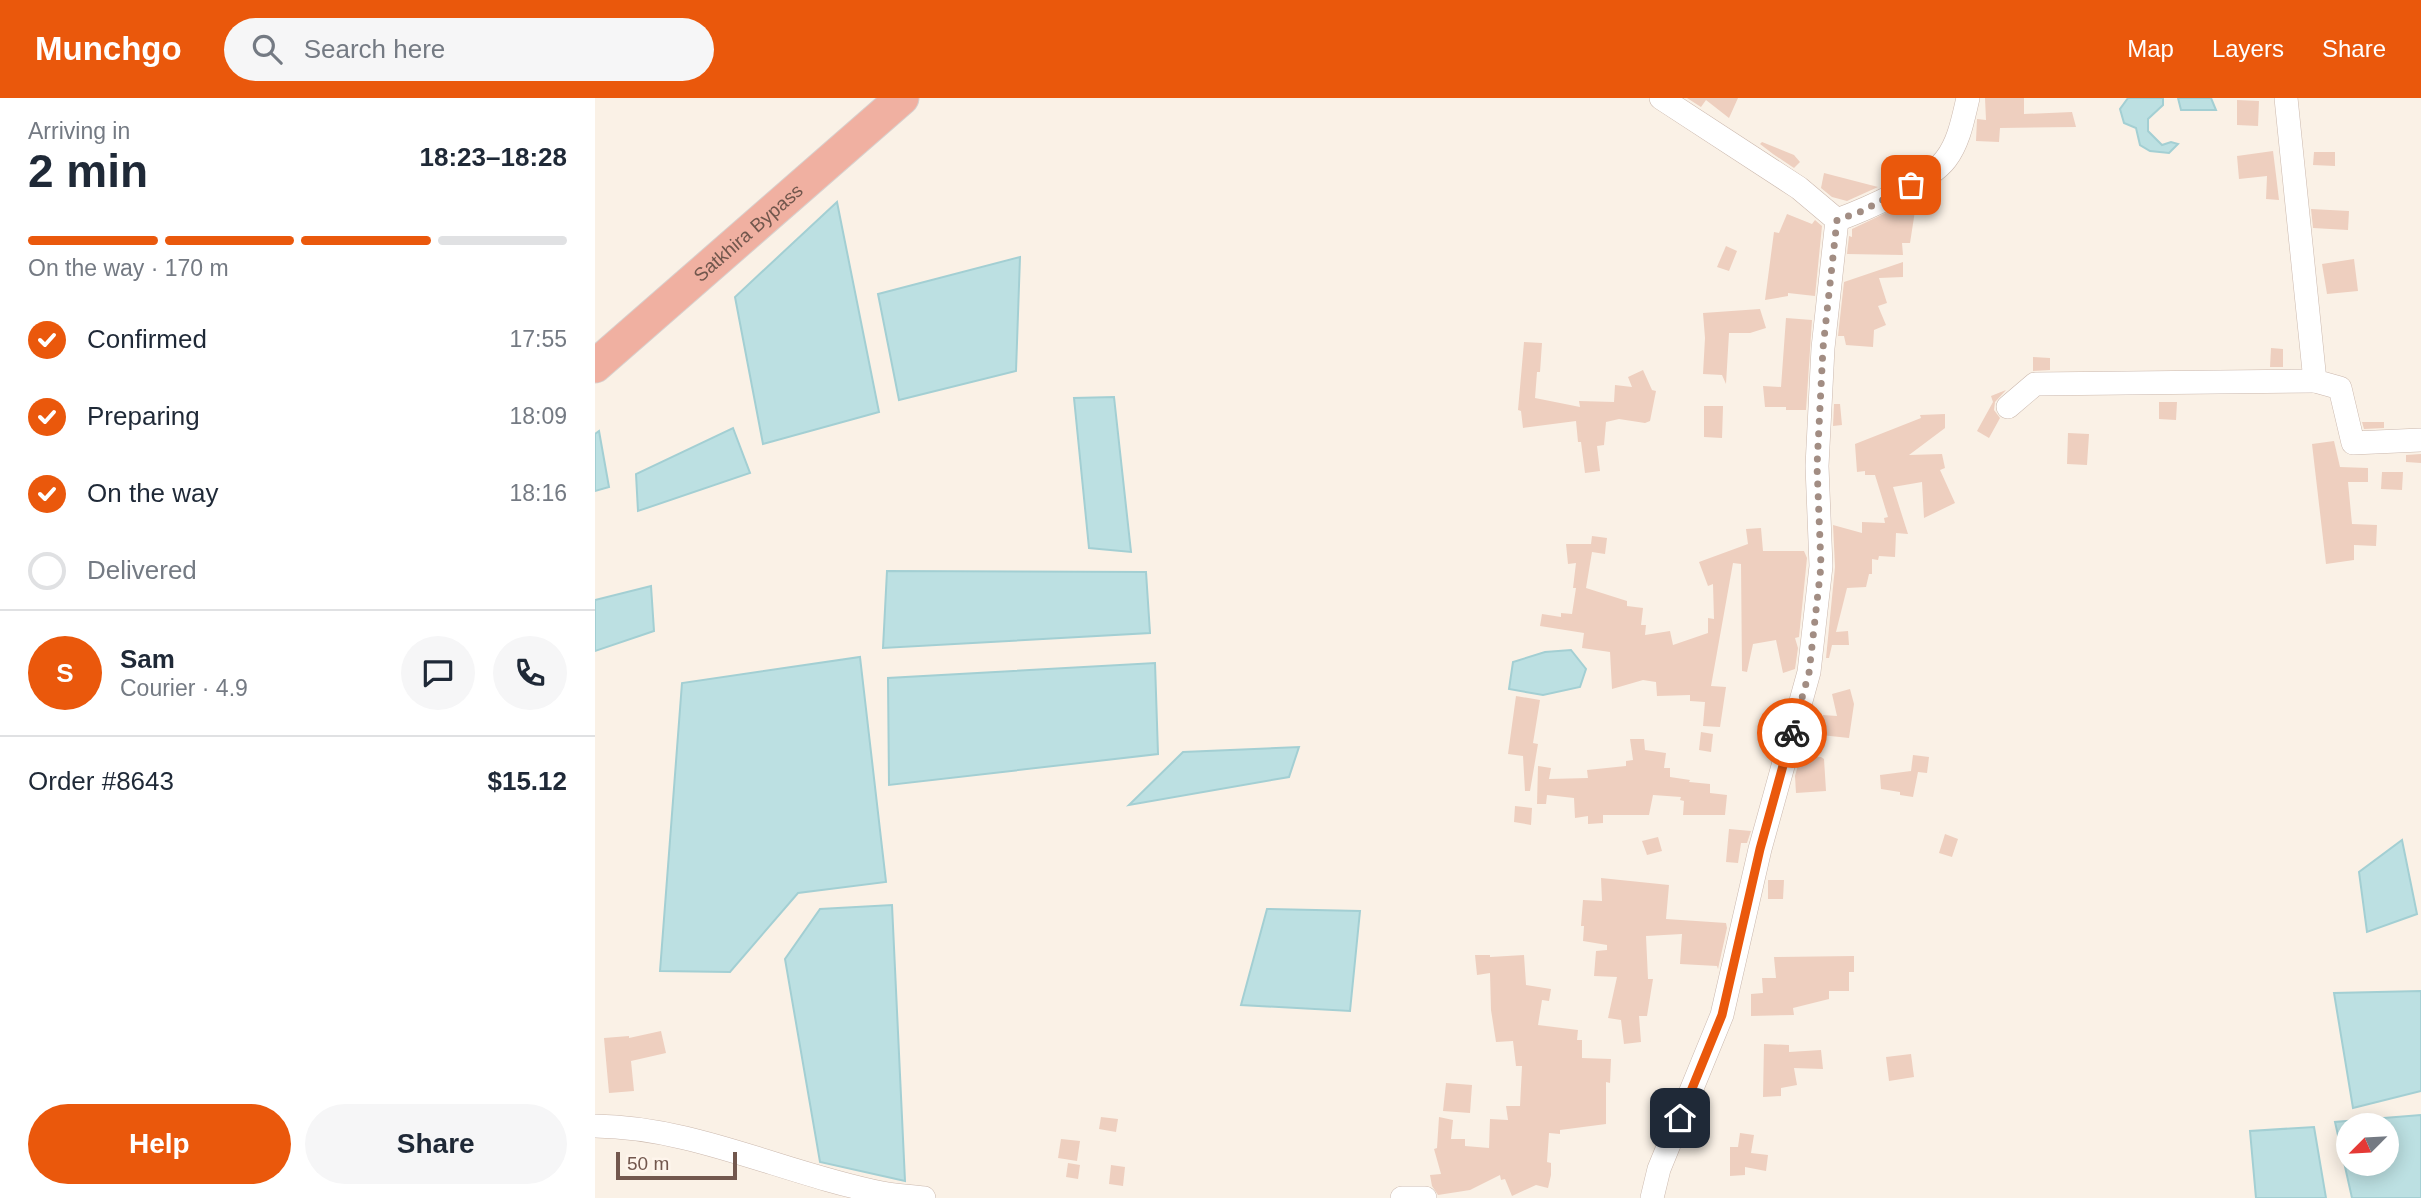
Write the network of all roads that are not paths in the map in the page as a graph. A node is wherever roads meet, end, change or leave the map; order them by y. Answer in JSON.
{"nodes":[{"id":1,"x":902,"y":98,"type":"edge"},
{"id":2,"x":1661,"y":98,"type":"edge"},
{"id":3,"x":1968,"y":98,"type":"edge"},
{"id":4,"x":2286,"y":98,"type":"edge"},
{"id":5,"x":1837,"y":220,"type":"junction"},
{"id":6,"x":595,"y":366,"type":"edge"},
{"id":7,"x":2315,"y":381,"type":"junction"},
{"id":8,"x":2008,"y":407,"type":"dead end"},
{"id":9,"x":2421,"y":440,"type":"edge"},
{"id":10,"x":595,"y":1126,"type":"edge"},
{"id":11,"x":924,"y":1198,"type":"edge"},
{"id":12,"x":1402,"y":1198,"type":"edge"},
{"id":13,"x":1425,"y":1198,"type":"edge"},
{"id":14,"x":1652,"y":1198,"type":"edge"}],
"edges":[{"from":1,"to":6,"type":"highway","name":"Satkhira Bypass"},
{"from":2,"to":5,"type":"street"},
{"from":3,"to":5,"type":"street"},
{"from":4,"to":7,"type":"street"},
{"from":5,"to":14,"type":"street"},
{"from":7,"to":8,"type":"street"},
{"from":7,"to":9,"type":"street"},
{"from":10,"to":11,"type":"street"},
{"from":12,"to":13,"type":"street"}]}
